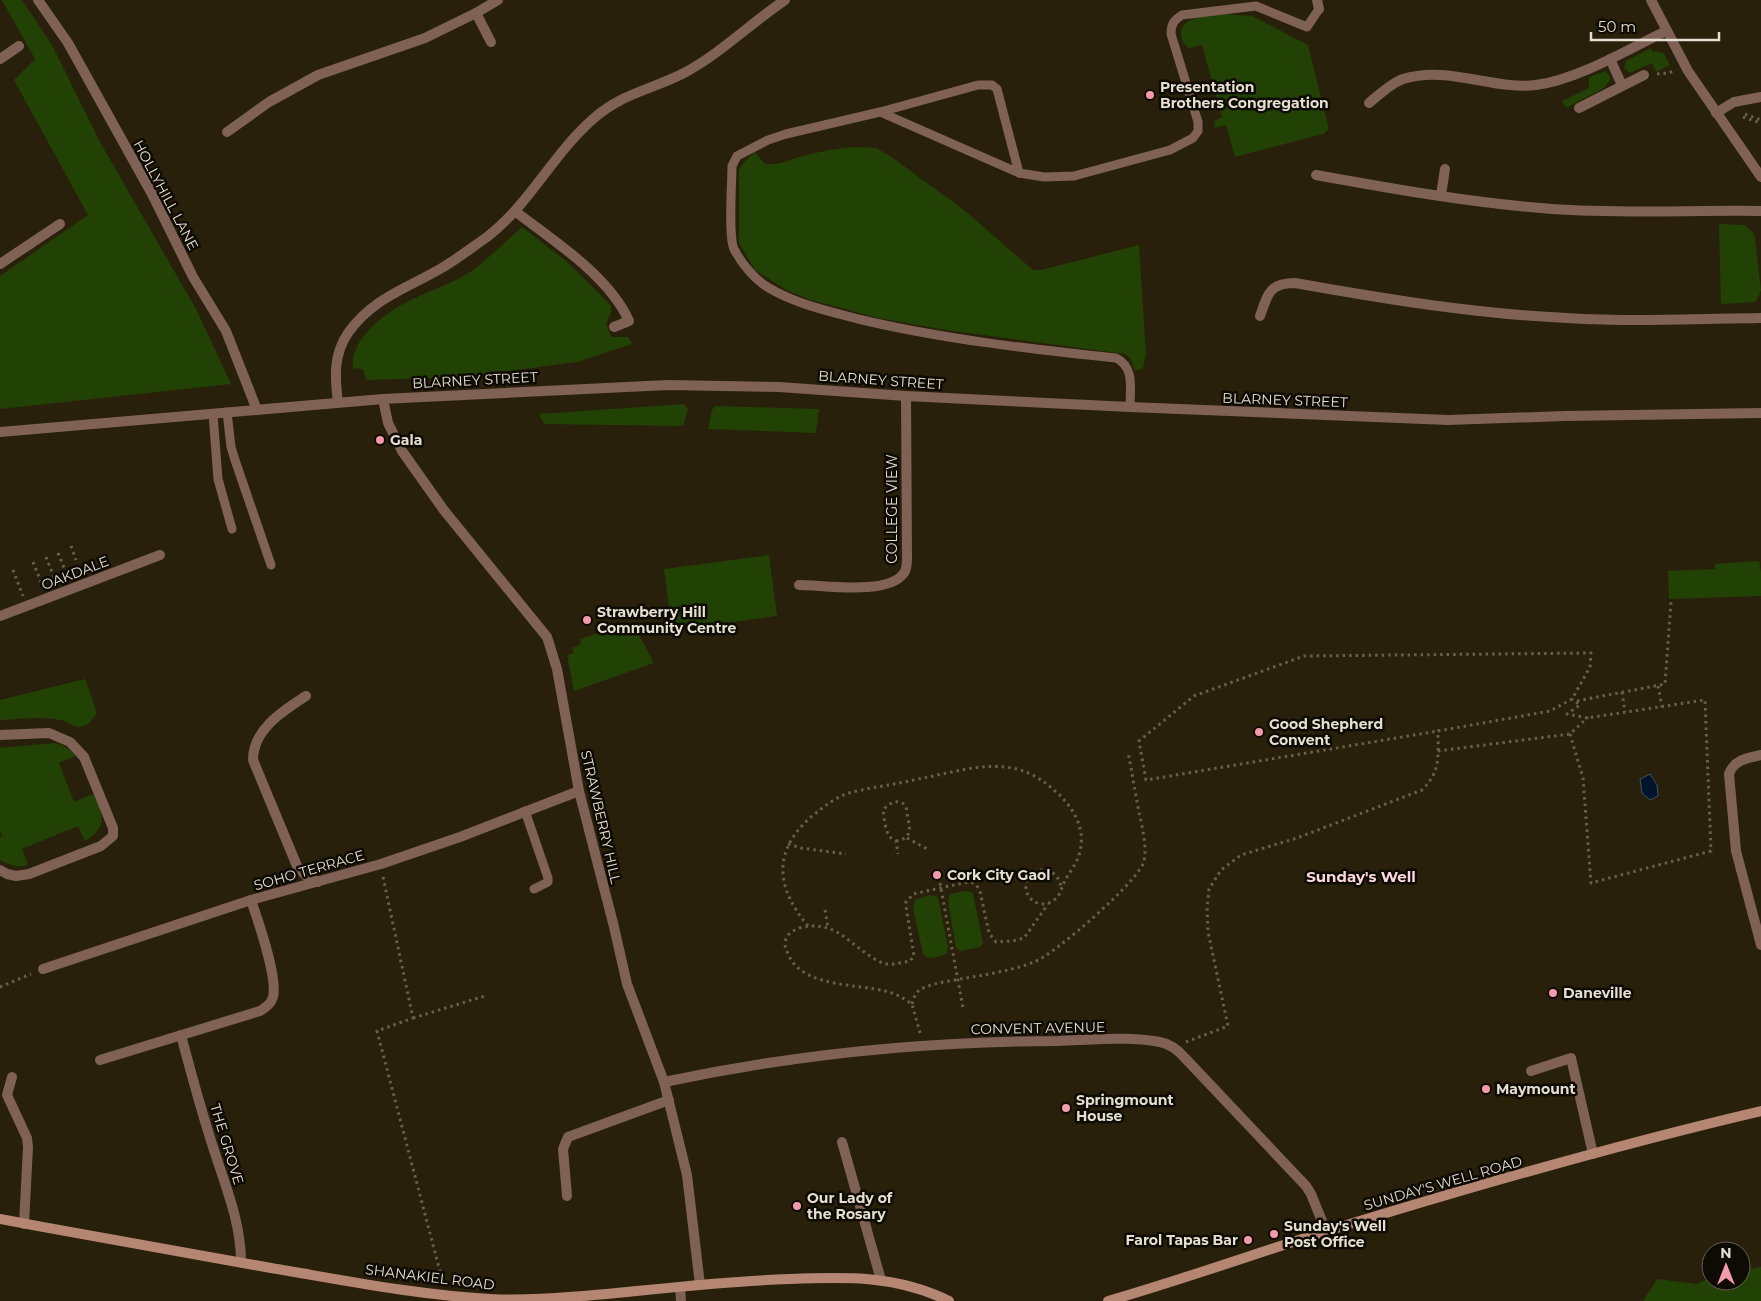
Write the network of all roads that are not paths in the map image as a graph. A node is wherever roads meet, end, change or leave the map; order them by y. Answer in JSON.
{"nodes":[{"id":1,"x":38,"y":0,"type":"edge"},
{"id":2,"x":498,"y":0,"type":"edge"},
{"id":3,"x":785,"y":0,"type":"edge"},
{"id":4,"x":1651,"y":0,"type":"edge"},
{"id":5,"x":1318,"y":4,"type":"edge"},
{"id":6,"x":476,"y":13,"type":"junction"},
{"id":7,"x":1666,"y":31,"type":"junction"},
{"id":8,"x":490,"y":42,"type":"dead end"},
{"id":9,"x":19,"y":46,"type":"dead end"},
{"id":10,"x":0,"y":59,"type":"edge"},
{"id":11,"x":1610,"y":59,"type":"junction"},
{"id":12,"x":1644,"y":75,"type":"dead end"},
{"id":13,"x":1622,"y":85,"type":"junction"},
{"id":14,"x":1761,"y":97,"type":"edge"},
{"id":15,"x":1369,"y":103,"type":"dead end"},
{"id":16,"x":1578,"y":108,"type":"dead end"},
{"id":17,"x":880,"y":112,"type":"junction"},
{"id":18,"x":1716,"y":113,"type":"junction"},
{"id":19,"x":227,"y":132,"type":"dead end"},
{"id":20,"x":1445,"y":169,"type":"dead end"},
{"id":21,"x":1019,"y":173,"type":"junction"},
{"id":22,"x":1316,"y":175,"type":"dead end"},
{"id":23,"x":1761,"y":177,"type":"edge"},
{"id":24,"x":1441,"y":195,"type":"junction"},
{"id":25,"x":1761,"y":211,"type":"edge"},
{"id":26,"x":516,"y":212,"type":"junction"},
{"id":27,"x":60,"y":224,"type":"dead end"},
{"id":28,"x":0,"y":264,"type":"edge"},
{"id":29,"x":1260,"y":316,"type":"dead end"},
{"id":30,"x":1761,"y":318,"type":"edge"},
{"id":31,"x":614,"y":327,"type":"dead end"},
{"id":32,"x":906,"y":396,"type":"junction"},
{"id":33,"x":383,"y":398,"type":"junction"},
{"id":34,"x":338,"y":402,"type":"junction"},
{"id":35,"x":1130,"y":407,"type":"junction"},
{"id":36,"x":258,"y":410,"type":"junction"},
{"id":37,"x":227,"y":412,"type":"junction"},
{"id":38,"x":1761,"y":413,"type":"edge"},
{"id":39,"x":213,"y":414,"type":"junction"},
{"id":40,"x":0,"y":432,"type":"edge"},
{"id":41,"x":232,"y":529,"type":"dead end"},
{"id":42,"x":160,"y":555,"type":"dead end"},
{"id":43,"x":271,"y":565,"type":"dead end"},
{"id":44,"x":800,"y":585,"type":"dead end"},
{"id":45,"x":0,"y":616,"type":"edge"},
{"id":46,"x":306,"y":696,"type":"dead end"},
{"id":47,"x":0,"y":735,"type":"edge"},
{"id":48,"x":1756,"y":756,"type":"edge"},
{"id":49,"x":579,"y":791,"type":"junction"},
{"id":50,"x":525,"y":811,"type":"junction"},
{"id":51,"x":0,"y":870,"type":"edge"},
{"id":52,"x":318,"y":882,"type":"junction"},
{"id":53,"x":534,"y":889,"type":"dead end"},
{"id":54,"x":251,"y":900,"type":"junction"},
{"id":55,"x":1761,"y":945,"type":"edge"},
{"id":56,"x":43,"y":969,"type":"road end"},
{"id":57,"x":181,"y":1035,"type":"junction"},
{"id":58,"x":100,"y":1060,"type":"dead end"},
{"id":59,"x":1531,"y":1071,"type":"dead end"},
{"id":60,"x":12,"y":1077,"type":"dead end"},
{"id":61,"x":664,"y":1082,"type":"junction"},
{"id":62,"x":669,"y":1100,"type":"junction"},
{"id":63,"x":1761,"y":1111,"type":"edge"},
{"id":64,"x":842,"y":1142,"type":"dead end"},
{"id":65,"x":1593,"y":1154,"type":"junction"},
{"id":66,"x":567,"y":1196,"type":"dead end"},
{"id":67,"x":0,"y":1219,"type":"edge"},
{"id":68,"x":24,"y":1224,"type":"junction"},
{"id":69,"x":1326,"y":1231,"type":"junction"},
{"id":70,"x":241,"y":1262,"type":"junction"},
{"id":71,"x":881,"y":1280,"type":"junction"},
{"id":72,"x":700,"y":1286,"type":"junction"},
{"id":73,"x":680,"y":1287,"type":"junction"},
{"id":74,"x":680,"y":1301,"type":"edge"},
{"id":75,"x":949,"y":1301,"type":"edge"},
{"id":76,"x":1108,"y":1301,"type":"edge"}],
"edges":[{"from":1,"to":36,"type":"street","name":"HOLLYHILL LANE"},
{"from":2,"to":6,"type":"street"},
{"from":3,"to":26,"type":"street"},
{"from":4,"to":7,"type":"street"},
{"from":5,"to":21,"type":"lane"},
{"from":6,"to":8,"type":"street"},
{"from":6,"to":19,"type":"street"},
{"from":7,"to":11,"type":"street"},
{"from":7,"to":18,"type":"street"},
{"from":9,"to":10,"type":"street"},
{"from":11,"to":13,"type":"street"},
{"from":11,"to":15,"type":"street"},
{"from":12,"to":13,"type":"street"},
{"from":13,"to":16,"type":"street"},
{"from":14,"to":18,"type":"street"},
{"from":17,"to":21,"type":"lane"},
{"from":17,"to":21,"type":"lane"},
{"from":17,"to":35,"type":"lane"},
{"from":18,"to":23,"type":"street"},
{"from":20,"to":24,"type":"street"},
{"from":22,"to":24,"type":"street"},
{"from":24,"to":25,"type":"street"},
{"from":26,"to":31,"type":"street"},
{"from":26,"to":34,"type":"street"},
{"from":27,"to":28,"type":"street"},
{"from":29,"to":30,"type":"street"},
{"from":32,"to":33,"type":"street","name":"BLARNEY STREET"},
{"from":32,"to":35,"type":"street","name":"BLARNEY STREET"},
{"from":32,"to":44,"type":"street","name":"COLLEGE VIEW"},
{"from":33,"to":34,"type":"street","name":"BLARNEY STREET"},
{"from":33,"to":49,"type":"street","name":"STRAWBERRY HILL"},
{"from":34,"to":36,"type":"street","name":"BLARNEY STREET"},
{"from":35,"to":38,"type":"street","name":"BLARNEY STREET"},
{"from":36,"to":37,"type":"street","name":"BLARNEY STREET"},
{"from":37,"to":39,"type":"street","name":"BLARNEY STREET"},
{"from":37,"to":43,"type":"lane"},
{"from":39,"to":40,"type":"street","name":"BLARNEY STREET"},
{"from":39,"to":41,"type":"lane"},
{"from":42,"to":45,"type":"street","name":"OAKDALE"},
{"from":46,"to":52,"type":"street"},
{"from":47,"to":51,"type":"street"},
{"from":48,"to":55,"type":"street"},
{"from":49,"to":50,"type":"street","name":"SOHO TERRACE"},
{"from":49,"to":61,"type":"street","name":"STRAWBERRY HILL"},
{"from":50,"to":52,"type":"street","name":"SOHO TERRACE"},
{"from":50,"to":53,"type":"lane"},
{"from":52,"to":54,"type":"street","name":"SOHO TERRACE"},
{"from":54,"to":56,"type":"street","name":"SOHO TERRACE"},
{"from":54,"to":57,"type":"street"},
{"from":57,"to":58,"type":"street"},
{"from":57,"to":70,"type":"street","name":"THE GROVE"},
{"from":59,"to":65,"type":"street"},
{"from":60,"to":68,"type":"street"},
{"from":61,"to":62,"type":"street","name":"STRAWBERRY HILL"},
{"from":61,"to":69,"type":"street","name":"CONVENT AVENUE"},
{"from":62,"to":66,"type":"street"},
{"from":62,"to":72,"type":"street","name":"STRAWBERRY HILL"},
{"from":63,"to":65,"type":"street","name":"SUNDAY'S WELL ROAD"},
{"from":64,"to":71,"type":"street"},
{"from":65,"to":69,"type":"street","name":"SUNDAY'S WELL ROAD"},
{"from":67,"to":68,"type":"street","name":"SHANAKIEL ROAD"},
{"from":68,"to":70,"type":"street","name":"SHANAKIEL ROAD"},
{"from":69,"to":76,"type":"street","name":"SUNDAY'S WELL ROAD"},
{"from":70,"to":73,"type":"street","name":"SHANAKIEL ROAD"},
{"from":71,"to":72,"type":"street","name":"SHANAKIEL ROAD"},
{"from":71,"to":75,"type":"street","name":"SHANAKIEL ROAD"},
{"from":72,"to":73,"type":"street","name":"SHANAKIEL ROAD"},
{"from":73,"to":74,"type":"street"}]}
